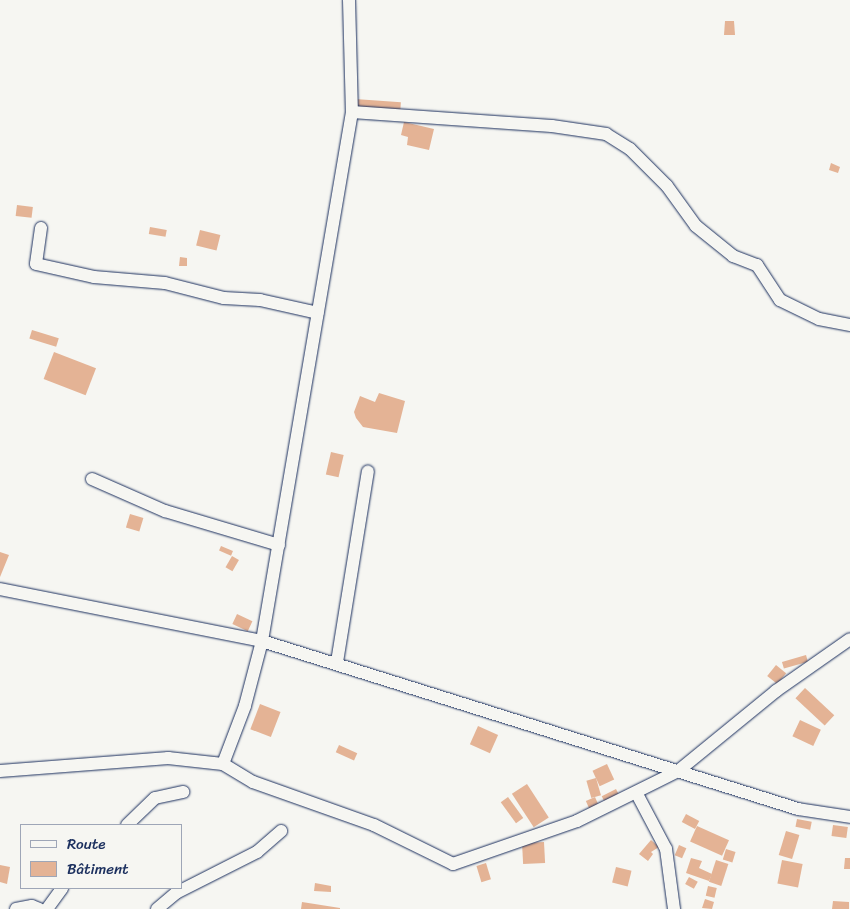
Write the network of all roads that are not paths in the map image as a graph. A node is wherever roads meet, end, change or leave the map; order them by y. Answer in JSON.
{"nodes":[{"id":1,"x":349,"y":0,"type":"edge"},
{"id":2,"x":352,"y":112,"type":"junction"},
{"id":3,"x":41,"y":228,"type":"dead end"},
{"id":4,"x":318,"y":313,"type":"junction"},
{"id":5,"x":850,"y":325,"type":"edge"},
{"id":6,"x":368,"y":471,"type":"dead end"},
{"id":7,"x":92,"y":479,"type":"dead end"},
{"id":8,"x":279,"y":545,"type":"junction"},
{"id":9,"x":0,"y":589,"type":"edge"},
{"id":10,"x":850,"y":639,"type":"edge"},
{"id":11,"x":262,"y":641,"type":"junction"},
{"id":12,"x":337,"y":662,"type":"junction"},
{"id":13,"x":223,"y":764,"type":"junction"},
{"id":14,"x":0,"y":771,"type":"edge"},
{"id":15,"x":678,"y":771,"type":"junction"},
{"id":16,"x":183,"y":792,"type":"dead end"},
{"id":17,"x":637,"y":794,"type":"junction"},
{"id":18,"x":850,"y":817,"type":"edge"},
{"id":19,"x":128,"y":824,"type":"edge"},
{"id":20,"x":281,"y":831,"type":"dead end"},
{"id":21,"x":61,"y":889,"type":"edge"},
{"id":22,"x":10,"y":908,"type":"edge"},
{"id":23,"x":39,"y":909,"type":"edge"},
{"id":24,"x":47,"y":909,"type":"edge"},
{"id":25,"x":156,"y":909,"type":"edge"},
{"id":26,"x":674,"y":909,"type":"edge"}],
"edges":[{"from":1,"to":2,"type":"street"},
{"from":2,"to":4,"type":"street"},
{"from":2,"to":5,"type":"street"},
{"from":3,"to":4,"type":"street"},
{"from":4,"to":8,"type":"street"},
{"from":6,"to":12,"type":"street"},
{"from":7,"to":8,"type":"street"},
{"from":8,"to":11,"type":"street"},
{"from":9,"to":11,"type":"street"},
{"from":10,"to":15,"type":"street"},
{"from":11,"to":12,"type":"street"},
{"from":11,"to":13,"type":"street"},
{"from":12,"to":15,"type":"street"},
{"from":13,"to":14,"type":"street"},
{"from":13,"to":17,"type":"street"},
{"from":15,"to":17,"type":"street"},
{"from":15,"to":18,"type":"street"},
{"from":16,"to":19,"type":"street"},
{"from":17,"to":26,"type":"street"},
{"from":20,"to":25,"type":"street"},
{"from":21,"to":24,"type":"street"},
{"from":22,"to":23,"type":"street"}]}
